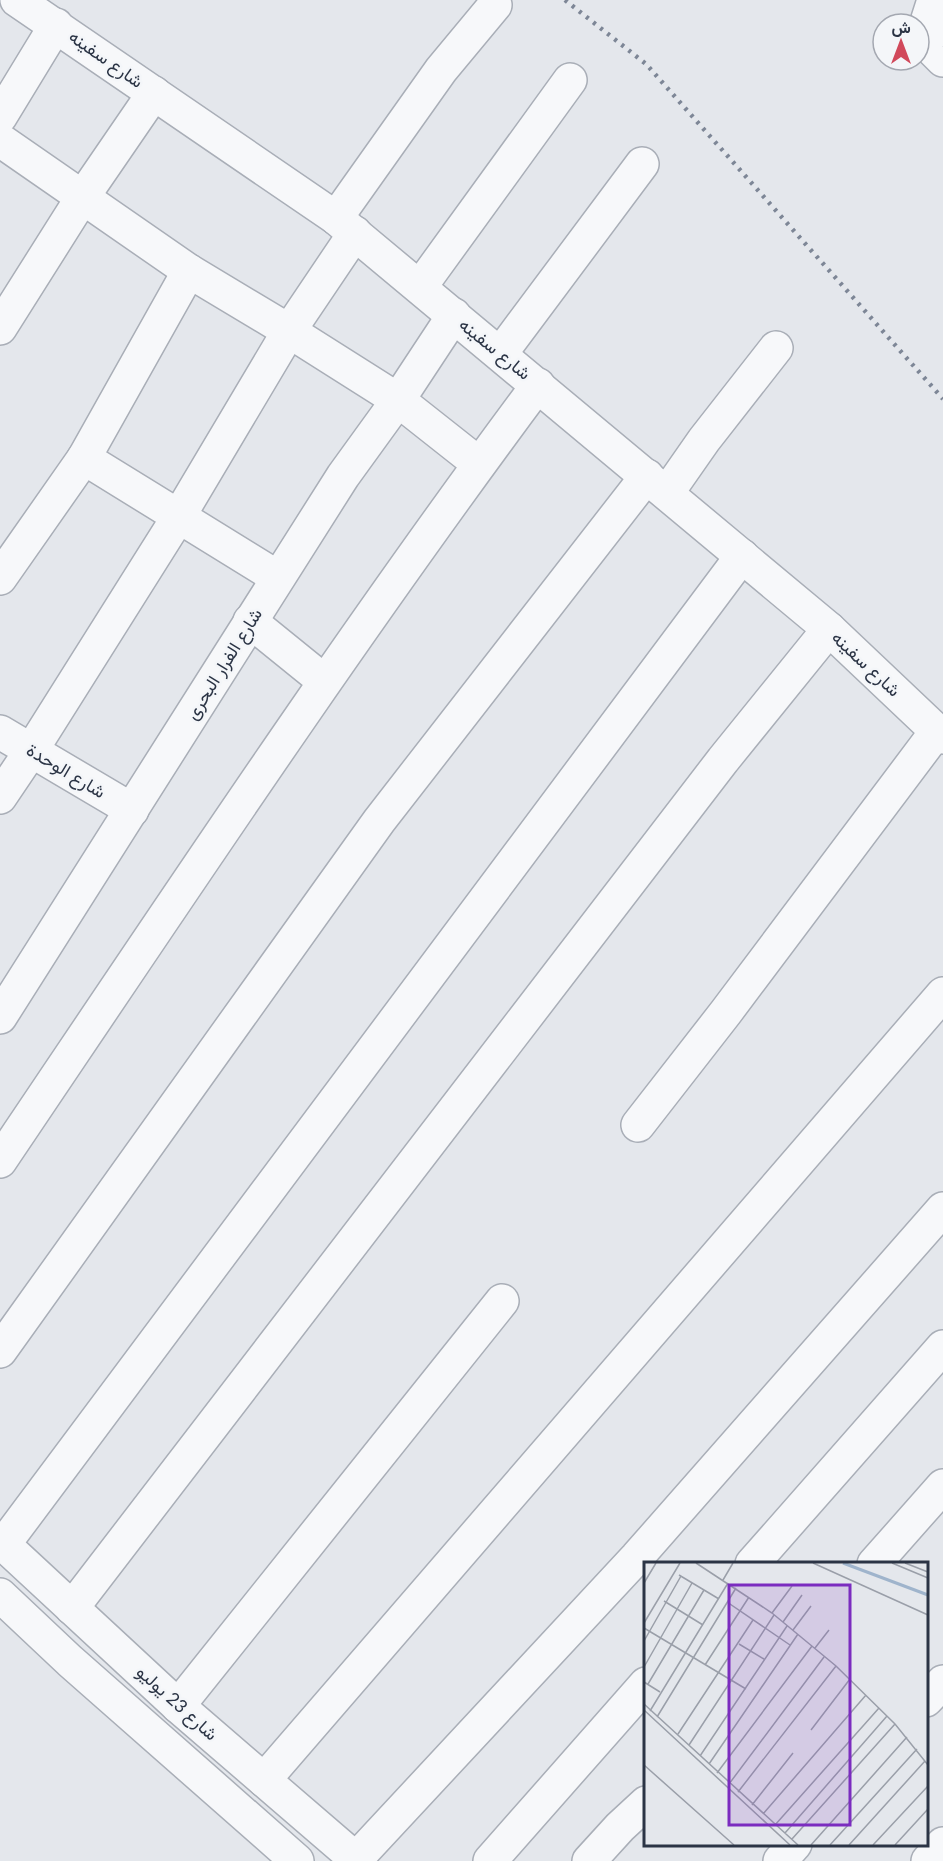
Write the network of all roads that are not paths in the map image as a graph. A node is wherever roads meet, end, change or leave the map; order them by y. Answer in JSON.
{"nodes":[{"id":1,"x":17,"y":0,"type":"edge"},
{"id":2,"x":934,"y":0,"type":"edge"},
{"id":3,"x":495,"y":5,"type":"dead end"},
{"id":4,"x":56,"y":25,"type":"junction"},
{"id":5,"x":943,"y":60,"type":"edge"},
{"id":6,"x":570,"y":80,"type":"dead end"},
{"id":7,"x":154,"y":93,"type":"junction"},
{"id":8,"x":0,"y":117,"type":"edge"},
{"id":9,"x":0,"y":140,"type":"edge"},
{"id":10,"x":642,"y":164,"type":"dead end"},
{"id":11,"x":82,"y":198,"type":"junction"},
{"id":12,"x":346,"y":225,"type":"junction"},
{"id":13,"x":189,"y":271,"type":"junction"},
{"id":14,"x":420,"y":287,"type":"junction"},
{"id":15,"x":454,"y":315,"type":"junction"},
{"id":16,"x":0,"y":328,"type":"edge"},
{"id":17,"x":289,"y":330,"type":"junction"},
{"id":18,"x":776,"y":348,"type":"dead end"},
{"id":19,"x":501,"y":353,"type":"junction"},
{"id":20,"x":538,"y":385,"type":"junction"},
{"id":21,"x":398,"y":400,"type":"junction"},
{"id":22,"x":84,"y":458,"type":"junction"},
{"id":23,"x":479,"y":464,"type":"junction"},
{"id":24,"x":657,"y":484,"type":"junction"},
{"id":25,"x":179,"y":516,"type":"junction"},
{"id":26,"x":742,"y":556,"type":"junction"},
{"id":27,"x":277,"y":577,"type":"junction"},
{"id":28,"x":0,"y":578,"type":"edge"},
{"id":29,"x":250,"y":621,"type":"junction"},
{"id":30,"x":829,"y":629,"type":"junction"},
{"id":31,"x":324,"y":681,"type":"junction"},
{"id":32,"x":0,"y":732,"type":"edge"},
{"id":33,"x":940,"y":734,"type":"edge"},
{"id":34,"x":31,"y":751,"type":"junction"},
{"id":35,"x":0,"y":797,"type":"edge"},
{"id":36,"x":132,"y":810,"type":"junction"},
{"id":37,"x":943,"y":994,"type":"edge"},
{"id":38,"x":0,"y":1017,"type":"edge"},
{"id":39,"x":638,"y":1125,"type":"dead end"},
{"id":40,"x":0,"y":1161,"type":"edge"},
{"id":41,"x":943,"y":1209,"type":"edge"},
{"id":42,"x":502,"y":1301,"type":"dead end"},
{"id":43,"x":943,"y":1347,"type":"edge"},
{"id":44,"x":0,"y":1351,"type":"edge"},
{"id":45,"x":943,"y":1486,"type":"edge"},
{"id":46,"x":2,"y":1543,"type":"edge"},
{"id":47,"x":754,"y":1562,"type":"edge"},
{"id":48,"x":876,"y":1562,"type":"edge"},
{"id":49,"x":0,"y":1594,"type":"edge"},
{"id":50,"x":72,"y":1608,"type":"junction"},
{"id":51,"x":943,"y":1682,"type":"edge"},
{"id":52,"x":644,"y":1686,"type":"edge"},
{"id":53,"x":928,"y":1699,"type":"edge"},
{"id":54,"x":178,"y":1706,"type":"junction"},
{"id":55,"x":264,"y":1779,"type":"junction"},
{"id":56,"x":644,"y":1805,"type":"edge"},
{"id":57,"x":943,"y":1844,"type":"edge"},
{"id":58,"x":794,"y":1846,"type":"edge"},
{"id":59,"x":357,"y":1860,"type":"edge"},
{"id":60,"x":297,"y":1861,"type":"edge"},
{"id":61,"x":490,"y":1861,"type":"edge"},
{"id":62,"x":589,"y":1861,"type":"edge"},
{"id":63,"x":780,"y":1861,"type":"edge"},
{"id":64,"x":928,"y":1861,"type":"edge"}],
"edges":[{"from":1,"to":4,"type":"street","name":"شارع سفينه"},
{"from":2,"to":5,"type":"street"},
{"from":3,"to":12,"type":"street"},
{"from":4,"to":7,"type":"street","name":"شارع سفينه"},
{"from":4,"to":8,"type":"street"},
{"from":6,"to":14,"type":"street"},
{"from":7,"to":11,"type":"street"},
{"from":7,"to":12,"type":"street","name":"شارع سفينه"},
{"from":9,"to":11,"type":"street"},
{"from":10,"to":19,"type":"street"},
{"from":11,"to":13,"type":"street"},
{"from":11,"to":16,"type":"street"},
{"from":12,"to":14,"type":"street","name":"شارع سفينه"},
{"from":12,"to":17,"type":"street"},
{"from":13,"to":17,"type":"street"},
{"from":13,"to":22,"type":"street"},
{"from":14,"to":15,"type":"street","name":"شارع سفينه"},
{"from":15,"to":19,"type":"street","name":"شارع سفينه"},
{"from":15,"to":21,"type":"street","name":"شارع الفرار البحرى"},
{"from":17,"to":21,"type":"street"},
{"from":17,"to":25,"type":"street"},
{"from":18,"to":24,"type":"street"},
{"from":19,"to":20,"type":"street","name":"شارع سفينه"},
{"from":20,"to":23,"type":"street"},
{"from":20,"to":24,"type":"street","name":"شارع سفينه"},
{"from":21,"to":23,"type":"street"},
{"from":21,"to":27,"type":"street","name":"شارع الفرار البحرى"},
{"from":22,"to":25,"type":"street"},
{"from":22,"to":28,"type":"street"},
{"from":23,"to":31,"type":"street"},
{"from":24,"to":26,"type":"street","name":"شارع سفينه"},
{"from":24,"to":44,"type":"street"},
{"from":25,"to":27,"type":"street"},
{"from":25,"to":34,"type":"street"},
{"from":26,"to":30,"type":"street","name":"شارع سفينه"},
{"from":26,"to":46,"type":"street"},
{"from":27,"to":29,"type":"street","name":"شارع الفرار البحرى"},
{"from":29,"to":31,"type":"street"},
{"from":29,"to":36,"type":"street","name":"شارع الفرار البحرى"},
{"from":30,"to":33,"type":"street","name":"شارع سفينه"},
{"from":30,"to":50,"type":"street"},
{"from":31,"to":40,"type":"street"},
{"from":32,"to":34,"type":"street","name":"شارع الوحدة"},
{"from":33,"to":39,"type":"street"},
{"from":34,"to":35,"type":"street"},
{"from":34,"to":36,"type":"street","name":"شارع الوحدة"},
{"from":36,"to":38,"type":"street","name":"شارع الفرار البحرى"},
{"from":37,"to":55,"type":"street"},
{"from":41,"to":59,"type":"street"},
{"from":42,"to":54,"type":"street"},
{"from":43,"to":47,"type":"street"},
{"from":45,"to":48,"type":"street"},
{"from":46,"to":50,"type":"street","name":"شارع 23 يوليو"},
{"from":49,"to":60,"type":"street"},
{"from":50,"to":54,"type":"street","name":"شارع 23 يوليو"},
{"from":51,"to":53,"type":"street"},
{"from":52,"to":61,"type":"street"},
{"from":54,"to":55,"type":"street","name":"شارع 23 يوليو"},
{"from":55,"to":59,"type":"street","name":"شارع 23 يوليو"},
{"from":56,"to":62,"type":"street"},
{"from":57,"to":64,"type":"street"},
{"from":58,"to":63,"type":"street"}]}
